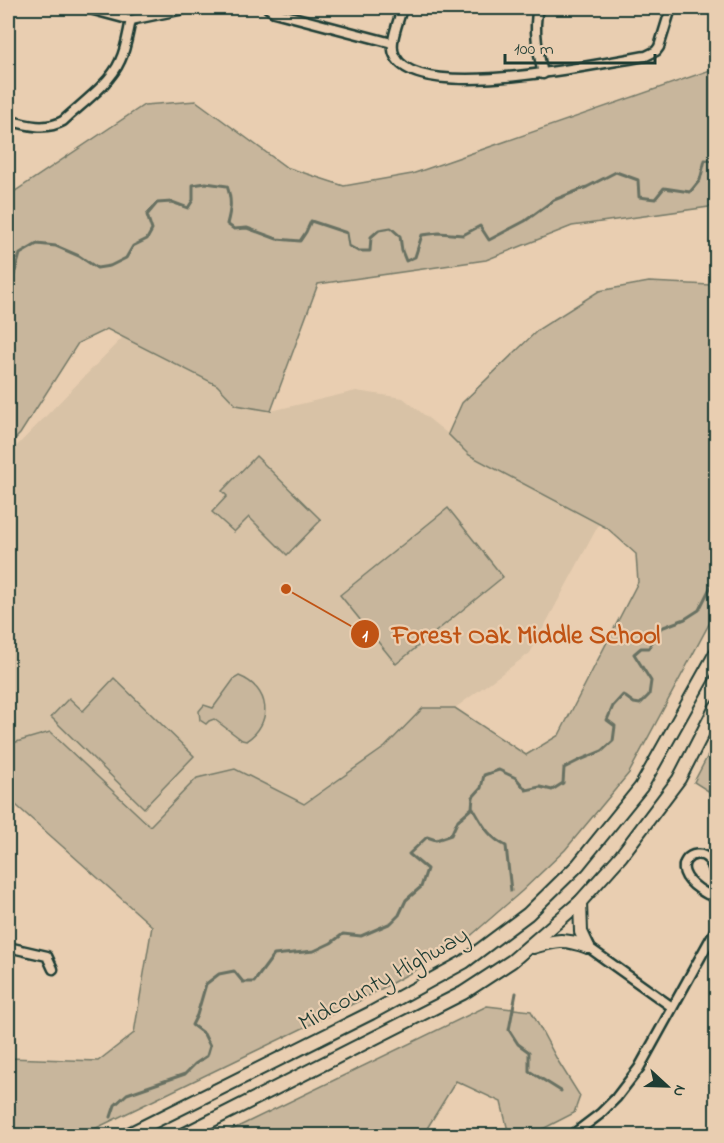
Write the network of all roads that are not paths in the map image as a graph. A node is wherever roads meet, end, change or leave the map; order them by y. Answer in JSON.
{"nodes":[{"id":1,"x":86,"y":8,"type":"edge"},
{"id":2,"x":189,"y":8,"type":"edge"},
{"id":3,"x":267,"y":8,"type":"edge"},
{"id":4,"x":402,"y":8,"type":"edge"},
{"id":5,"x":538,"y":8,"type":"edge"},
{"id":6,"x":671,"y":8,"type":"edge"},
{"id":7,"x":169,"y":10,"type":"edge"},
{"id":8,"x":131,"y":20,"type":"junction"},
{"id":9,"x":393,"y":43,"type":"junction"},
{"id":10,"x":543,"y":74,"type":"junction"},
{"id":11,"x":8,"y":120,"type":"edge"},
{"id":12,"x":717,"y":653,"type":"edge"},
{"id":13,"x":717,"y":707,"type":"edge"},
{"id":14,"x":717,"y":876,"type":"edge"},
{"id":15,"x":717,"y":896,"type":"edge"},
{"id":16,"x":580,"y":902,"type":"junction"},
{"id":17,"x":717,"y":929,"type":"edge"},
{"id":18,"x":8,"y":947,"type":"edge"},
{"id":19,"x":588,"y":947,"type":"junction"},
{"id":20,"x":528,"y":948,"type":"junction"},
{"id":21,"x":53,"y":969,"type":"dead end"},
{"id":22,"x":672,"y":1007,"type":"junction"},
{"id":23,"x":125,"y":1136,"type":"edge"},
{"id":24,"x":181,"y":1136,"type":"edge"},
{"id":25,"x":571,"y":1136,"type":"edge"}],
"edges":[{"from":1,"to":8,"type":"street"},
{"from":2,"to":7,"type":"street"},
{"from":3,"to":9,"type":"street"},
{"from":4,"to":9,"type":"street"},
{"from":5,"to":10,"type":"street"},
{"from":6,"to":10,"type":"street"},
{"from":7,"to":8,"type":"street"},
{"from":8,"to":11,"type":"street"},
{"from":9,"to":10,"type":"street"},
{"from":12,"to":23,"type":"main road","name":"Midcounty Highway"},
{"from":13,"to":16,"type":"main road","name":"Midcounty Highway"},
{"from":14,"to":15,"type":"street"},
{"from":16,"to":19,"type":"main road"},
{"from":16,"to":20,"type":"main road","name":"Midcounty Highway"},
{"from":17,"to":22,"type":"street"},
{"from":18,"to":21,"type":"street"},
{"from":19,"to":20,"type":"main road"},
{"from":19,"to":22,"type":"street"},
{"from":20,"to":24,"type":"main road","name":"Midcounty Highway"},
{"from":22,"to":25,"type":"street"}]}
